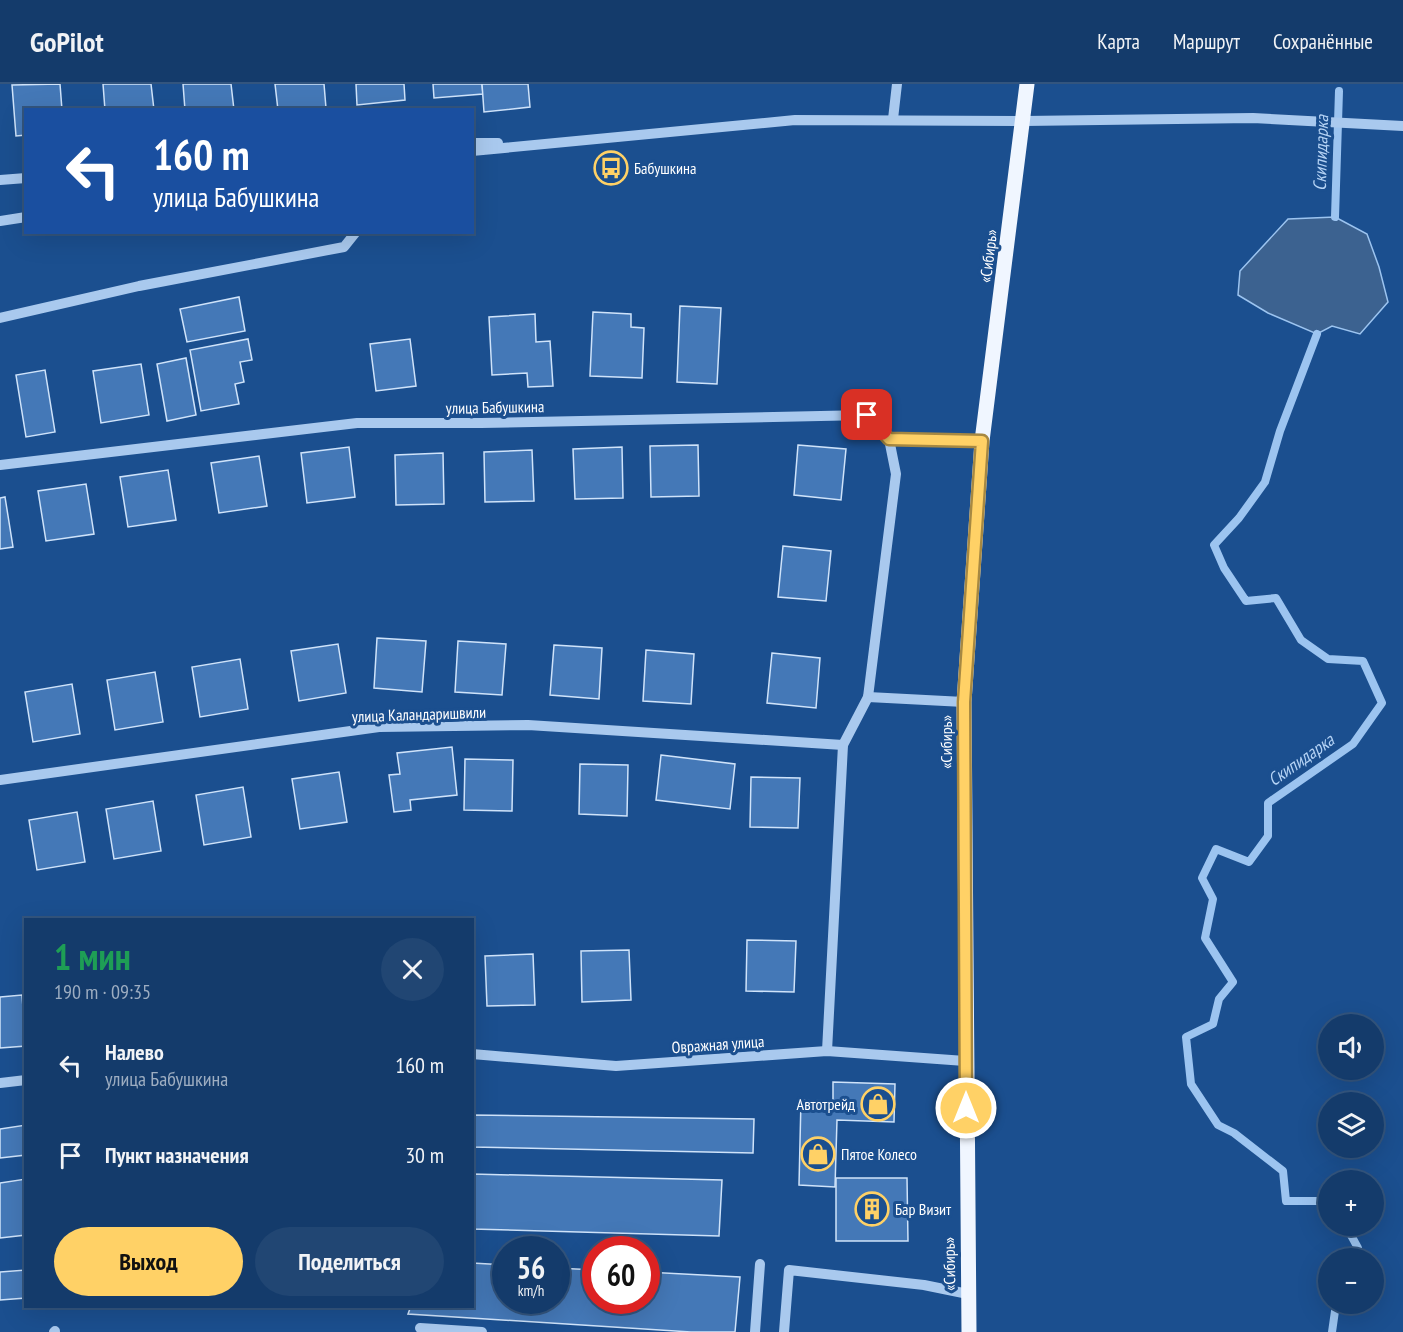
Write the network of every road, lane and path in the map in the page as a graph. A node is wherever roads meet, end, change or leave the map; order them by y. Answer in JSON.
{"nodes":[{"id":1,"x":897,"y":84,"type":"edge"},
{"id":2,"x":1027,"y":84,"type":"edge"},
{"id":3,"x":893,"y":119,"type":"junction"},
{"id":4,"x":1024,"y":121,"type":"junction"},
{"id":5,"x":1403,"y":126,"type":"edge"},
{"id":6,"x":474,"y":142,"type":"edge"},
{"id":7,"x":540,"y":144,"type":"junction"},
{"id":8,"x":474,"y":151,"type":"edge"},
{"id":9,"x":24,"y":177,"type":"edge"},
{"id":10,"x":0,"y":180,"type":"edge"},
{"id":11,"x":24,"y":217,"type":"edge"},
{"id":12,"x":0,"y":221,"type":"edge"},
{"id":13,"x":354,"y":234,"type":"edge"},
{"id":14,"x":0,"y":318,"type":"edge"},
{"id":15,"x":889,"y":439,"type":"junction"},
{"id":16,"x":982,"y":441,"type":"junction"},
{"id":17,"x":0,"y":465,"type":"edge"},
{"id":18,"x":868,"y":698,"type":"junction"},
{"id":19,"x":964,"y":702,"type":"junction"},
{"id":20,"x":843,"y":745,"type":"junction"},
{"id":21,"x":0,"y":780,"type":"edge"},
{"id":22,"x":827,"y":1051,"type":"junction"},
{"id":23,"x":474,"y":1054,"type":"edge"},
{"id":24,"x":965,"y":1061,"type":"junction"},
{"id":25,"x":24,"y":1080,"type":"edge"},
{"id":26,"x":0,"y":1083,"type":"edge"},
{"id":27,"x":760,"y":1264,"type":"dead end"},
{"id":28,"x":968,"y":1294,"type":"junction"},
{"id":29,"x":420,"y":1328,"type":"dead end"},
{"id":30,"x":482,"y":1332,"type":"edge"},
{"id":31,"x":755,"y":1332,"type":"edge"},
{"id":32,"x":784,"y":1332,"type":"edge"},
{"id":33,"x":969,"y":1332,"type":"edge"}],
"edges":[{"from":1,"to":3,"type":"street"},
{"from":2,"to":4,"type":"main road","name":"«Сибирь»"},
{"from":3,"to":4,"type":"street"},
{"from":3,"to":7,"type":"street"},
{"from":4,"to":5,"type":"street"},
{"from":4,"to":16,"type":"main road","name":"«Сибирь»"},
{"from":6,"to":7,"type":"street"},
{"from":7,"to":8,"type":"street"},
{"from":9,"to":10,"type":"street"},
{"from":11,"to":12,"type":"street"},
{"from":13,"to":14,"type":"street"},
{"from":15,"to":16,"type":"street"},
{"from":15,"to":17,"type":"street","name":"улица Бабушкина"},
{"from":15,"to":18,"type":"street"},
{"from":16,"to":19,"type":"main road","name":"«Сибирь»"},
{"from":18,"to":19,"type":"street"},
{"from":18,"to":20,"type":"street"},
{"from":19,"to":24,"type":"main road","name":"«Сибирь»"},
{"from":20,"to":21,"type":"street","name":"улица Каландаришвили"},
{"from":20,"to":22,"type":"street"},
{"from":22,"to":23,"type":"street","name":"Овражная улица"},
{"from":22,"to":24,"type":"street","name":"Овражная улица"},
{"from":24,"to":28,"type":"main road","name":"«Сибирь»"},
{"from":25,"to":26,"type":"street"},
{"from":27,"to":31,"type":"street"},
{"from":28,"to":32,"type":"street"},
{"from":28,"to":33,"type":"main road","name":"«Сибирь»"},
{"from":29,"to":30,"type":"street"}]}
